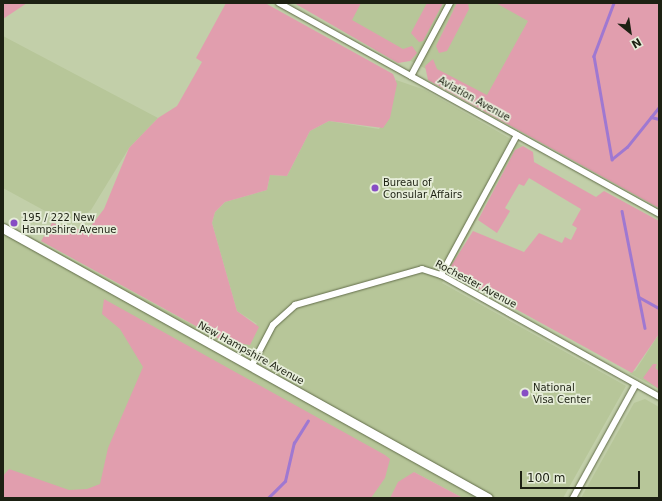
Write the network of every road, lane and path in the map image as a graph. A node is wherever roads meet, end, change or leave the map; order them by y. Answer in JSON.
{"nodes":[{"id":1,"x":279,"y":3,"type":"edge"},
{"id":2,"x":450,"y":3,"type":"edge"},
{"id":3,"x":411,"y":76,"type":"junction"},
{"id":4,"x":517,"y":136,"type":"junction"},
{"id":5,"x":659,"y":214,"type":"edge"},
{"id":6,"x":3,"y":228,"type":"edge"},
{"id":7,"x":441,"y":275,"type":"junction"},
{"id":8,"x":252,"y":366,"type":"junction"},
{"id":9,"x":636,"y":384,"type":"junction"},
{"id":10,"x":659,"y":397,"type":"edge"},
{"id":11,"x":488,"y":498,"type":"edge"},
{"id":12,"x":573,"y":498,"type":"edge"}],
"edges":[{"from":1,"to":3,"type":"street","name":"Aviation Avenue"},
{"from":2,"to":3,"type":"street"},
{"from":3,"to":4,"type":"street","name":"Aviation Avenue"},
{"from":4,"to":5,"type":"street","name":"Aviation Avenue"},
{"from":4,"to":7,"type":"street"},
{"from":6,"to":8,"type":"street","name":"New Hampshire Avenue"},
{"from":7,"to":8,"type":"street","name":"Rochester Avenue"},
{"from":7,"to":9,"type":"street","name":"Rochester Avenue"},
{"from":8,"to":11,"type":"street","name":"New Hampshire Avenue"},
{"from":9,"to":10,"type":"street","name":"Rochester Avenue"},
{"from":9,"to":12,"type":"street"}]}
